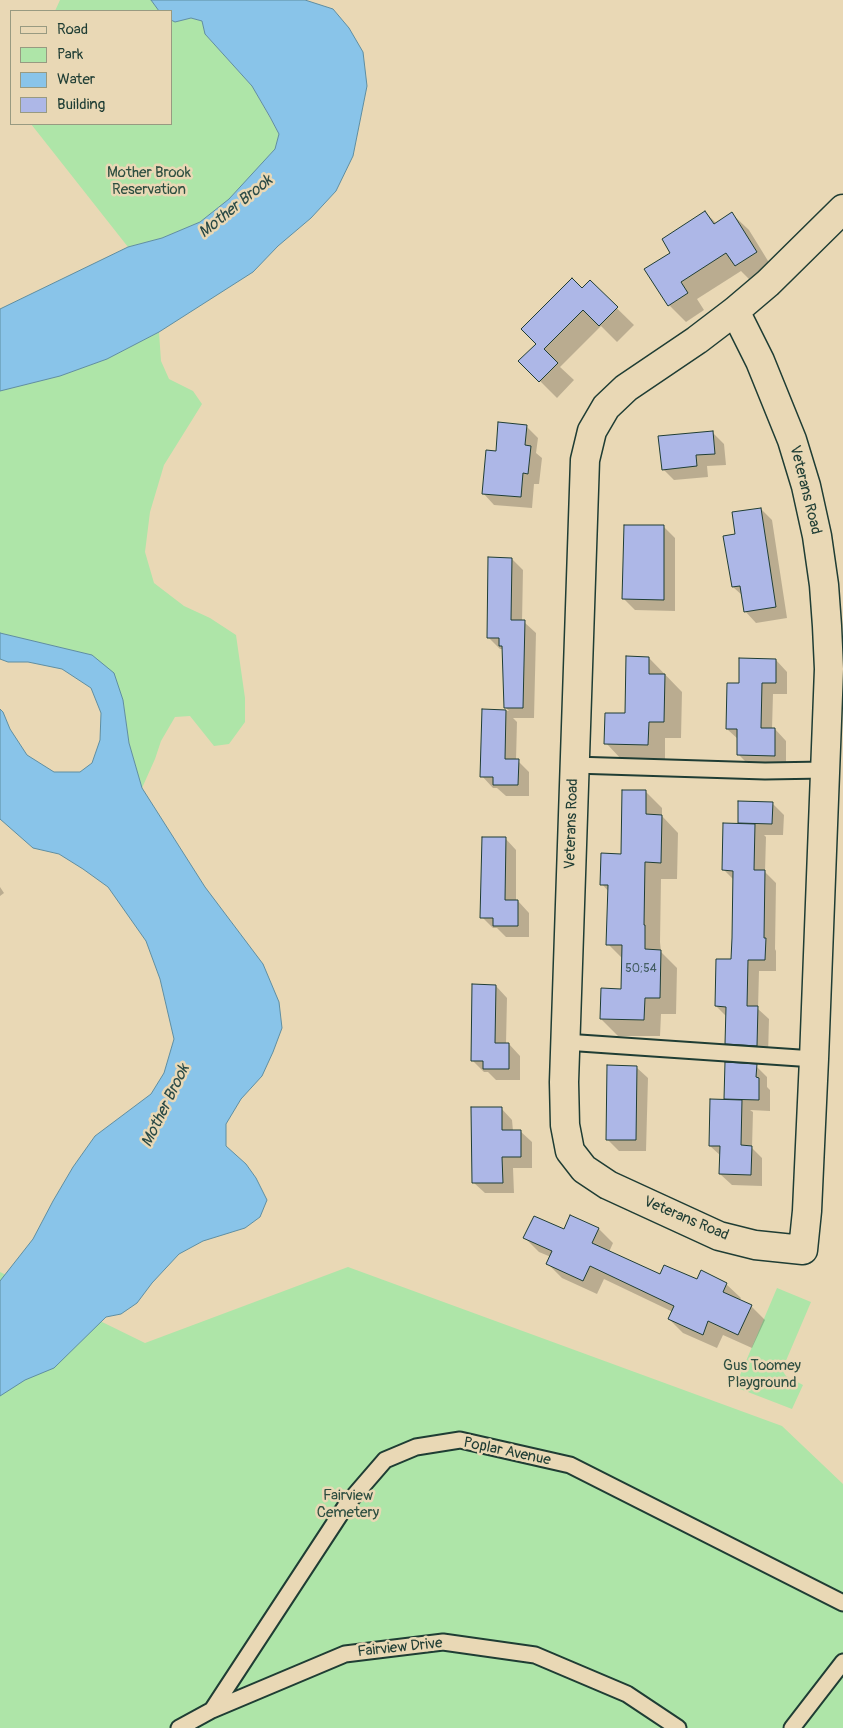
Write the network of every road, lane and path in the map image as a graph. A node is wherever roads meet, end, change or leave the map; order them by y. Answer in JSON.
{"nodes":[{"id":1,"x":843,"y":209,"type":"edge"},
{"id":2,"x":735,"y":312,"type":"junction"},
{"id":3,"x":574,"y":765,"type":"junction"},
{"id":4,"x":825,"y":770,"type":"junction"},
{"id":5,"x":565,"y":1042,"type":"junction"},
{"id":6,"x":814,"y":1059,"type":"junction"},
{"id":7,"x":843,"y":1603,"type":"edge"},
{"id":8,"x":843,"y":1662,"type":"edge"},
{"id":9,"x":212,"y":1710,"type":"junction"},
{"id":10,"x":179,"y":1728,"type":"edge"},
{"id":11,"x":678,"y":1728,"type":"edge"},
{"id":12,"x":792,"y":1728,"type":"edge"}],
"edges":[{"from":1,"to":2,"type":"street","name":"Veterans Road"},
{"from":2,"to":3,"type":"street","name":"Veterans Road"},
{"from":2,"to":4,"type":"street","name":"Veterans Road"},
{"from":3,"to":4,"type":"lane"},
{"from":3,"to":5,"type":"street","name":"Veterans Road"},
{"from":4,"to":6,"type":"street","name":"Veterans Road"},
{"from":5,"to":6,"type":"lane"},
{"from":5,"to":6,"type":"street","name":"Veterans Road"},
{"from":7,"to":9,"type":"lane","name":"Poplar Avenue"},
{"from":8,"to":12,"type":"lane"},
{"from":9,"to":10,"type":"lane","name":"Fairview Drive"},
{"from":9,"to":11,"type":"lane","name":"Fairview Drive"}]}
